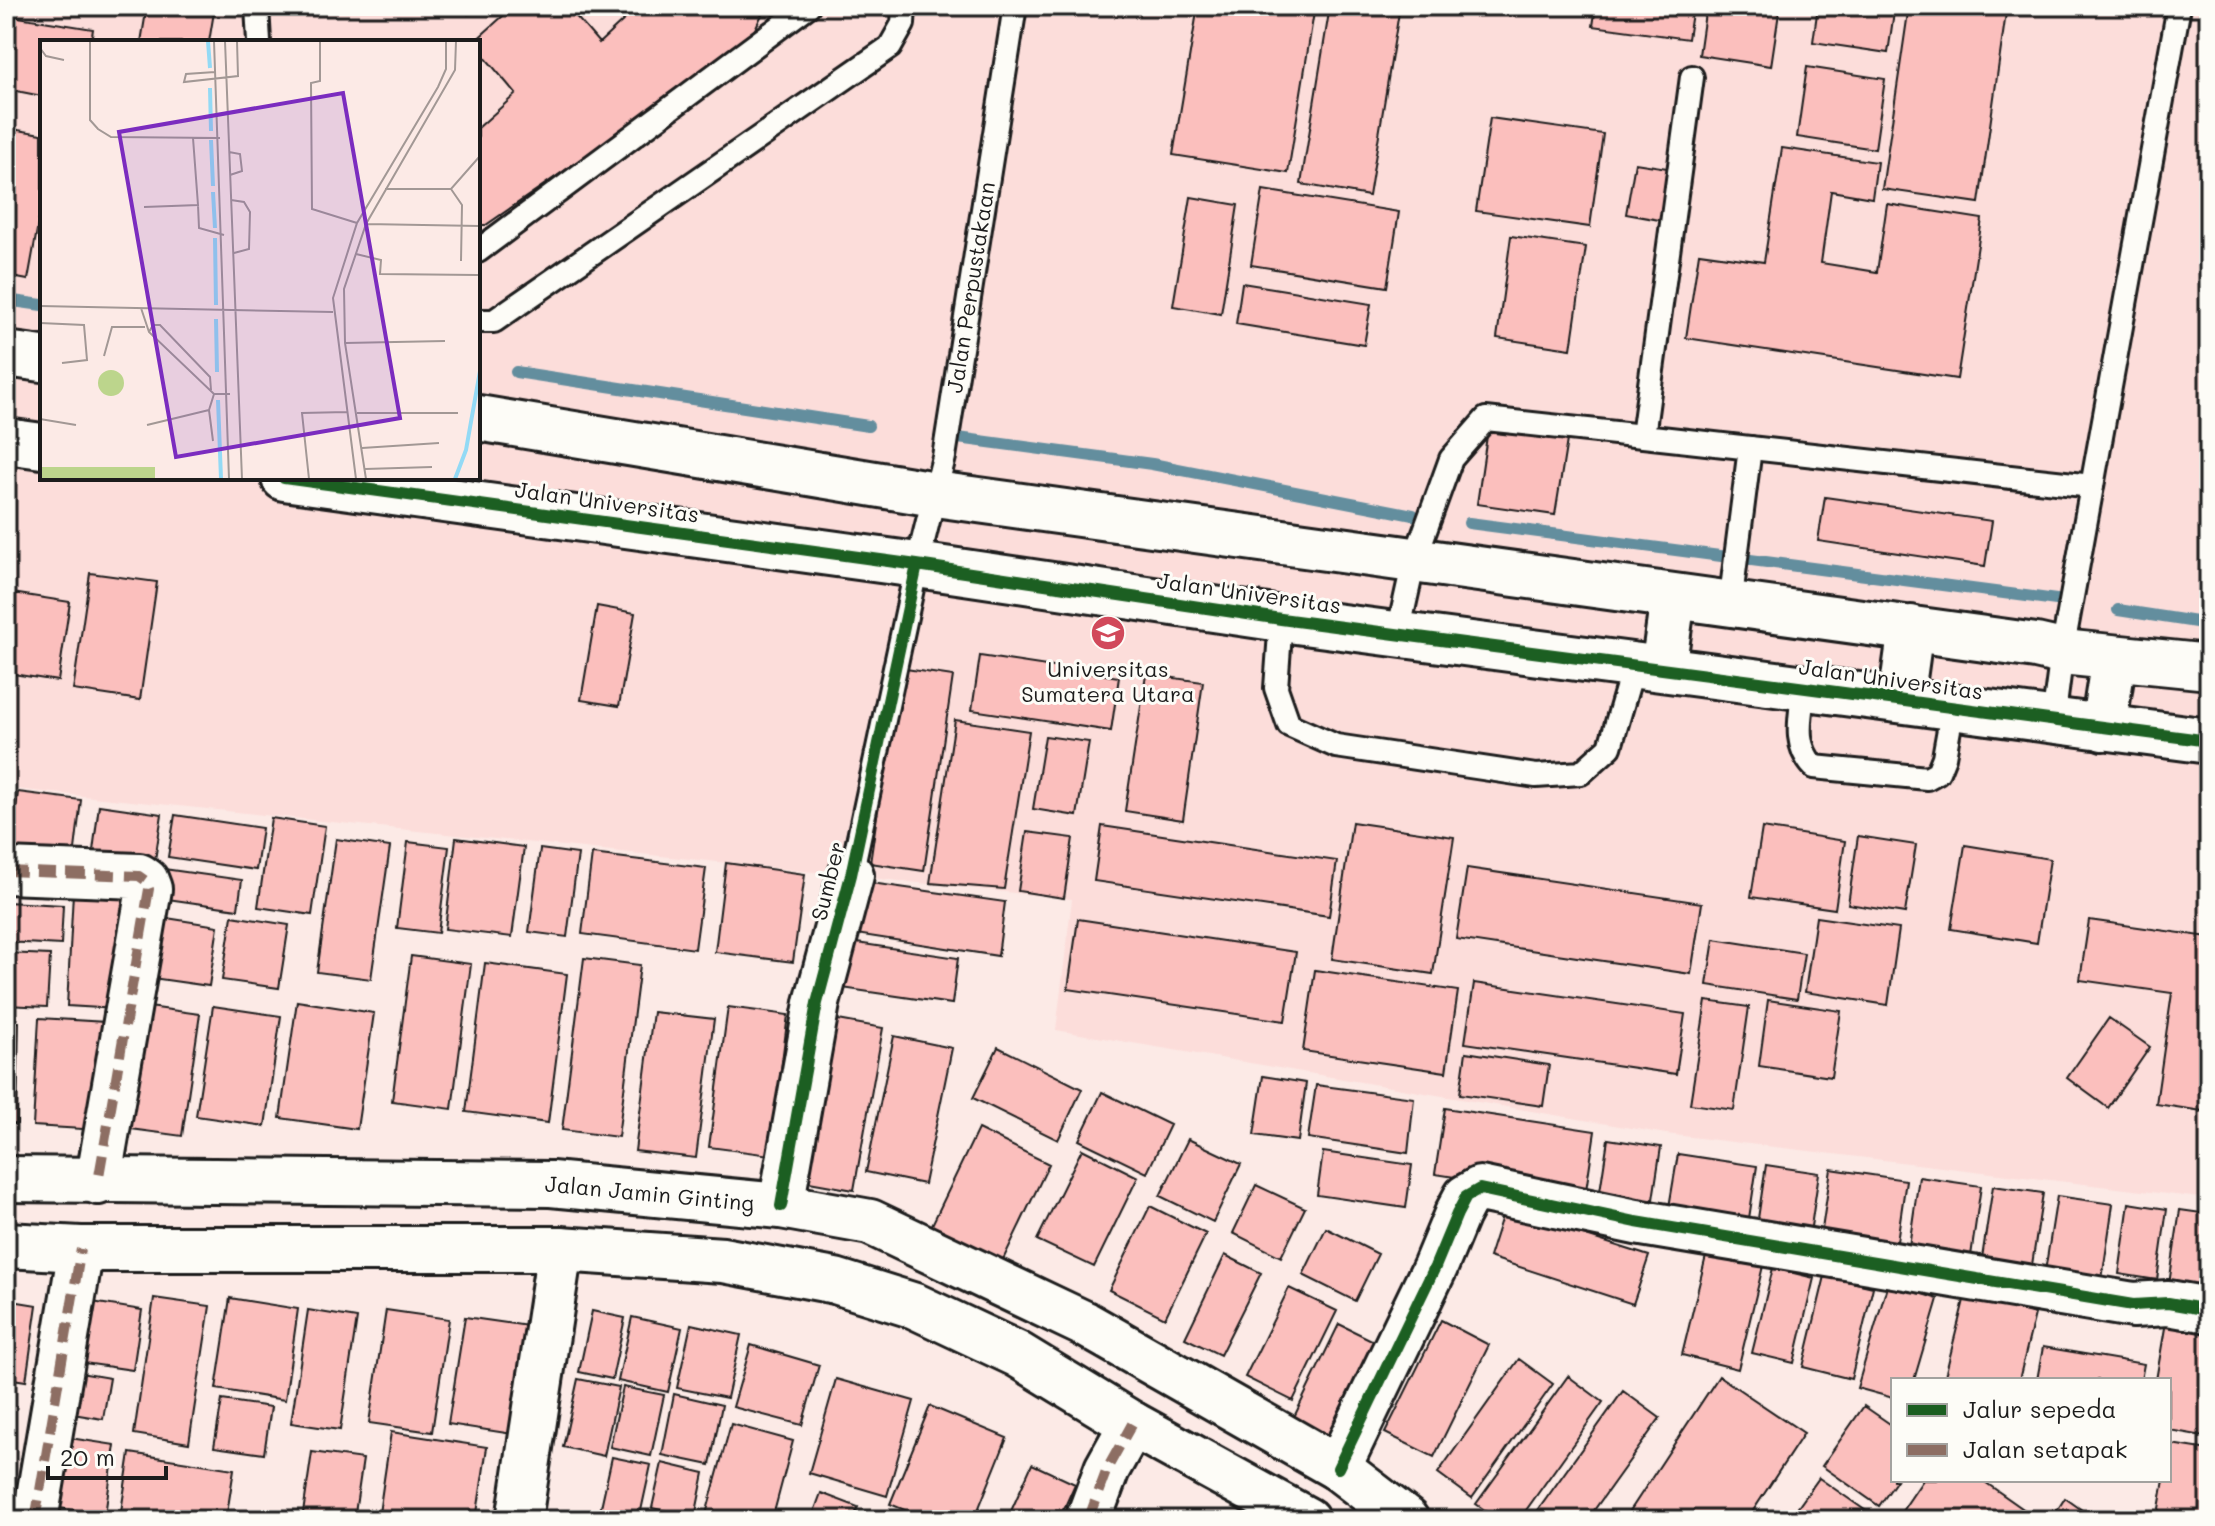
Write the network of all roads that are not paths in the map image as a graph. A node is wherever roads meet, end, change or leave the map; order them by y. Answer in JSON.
{"nodes":[{"id":1,"x":257,"y":6,"type":"edge"},
{"id":2,"x":808,"y":6,"type":"edge"},
{"id":3,"x":904,"y":6,"type":"edge"},
{"id":4,"x":1015,"y":6,"type":"edge"},
{"id":5,"x":2179,"y":6,"type":"edge"},
{"id":6,"x":259,"y":40,"type":"edge"},
{"id":7,"x":1692,"y":77,"type":"dead end"},
{"id":8,"x":480,"y":250,"type":"edge"},
{"id":9,"x":480,"y":321,"type":"edge"},
{"id":10,"x":6,"y":354,"type":"edge"},
{"id":11,"x":40,"y":359,"type":"edge"},
{"id":12,"x":480,"y":418,"type":"edge"},
{"id":13,"x":1643,"y":436,"type":"junction"},
{"id":14,"x":6,"y":441,"type":"edge"},
{"id":15,"x":40,"y":446,"type":"edge"},
{"id":16,"x":1750,"y":448,"type":"junction"},
{"id":17,"x":314,"y":480,"type":"edge"},
{"id":18,"x":343,"y":482,"type":"edge"},
{"id":19,"x":2092,"y":486,"type":"junction"},
{"id":20,"x":935,"y":494,"type":"junction"},
{"id":21,"x":1414,"y":561,"type":"junction"},
{"id":22,"x":917,"y":565,"type":"junction"},
{"id":23,"x":1673,"y":598,"type":"junction"},
{"id":24,"x":1730,"y":605,"type":"junction"},
{"id":25,"x":1281,"y":619,"type":"junction"},
{"id":26,"x":1911,"y":628,"type":"junction"},
{"id":27,"x":1398,"y":633,"type":"junction"},
{"id":28,"x":2062,"y":652,"type":"junction"},
{"id":29,"x":2114,"y":658,"type":"junction"},
{"id":30,"x":1648,"y":666,"type":"junction"},
{"id":31,"x":2209,"y":667,"type":"edge"},
{"id":32,"x":1804,"y":687,"type":"junction"},
{"id":33,"x":1901,"y":700,"type":"junction"},
{"id":34,"x":1953,"y":707,"type":"junction"},
{"id":35,"x":2053,"y":721,"type":"junction"},
{"id":36,"x":2103,"y":728,"type":"junction"},
{"id":37,"x":2209,"y":741,"type":"edge"},
{"id":38,"x":6,"y":871,"type":"edge"},
{"id":39,"x":851,"y":875,"type":"joint"},
{"id":40,"x":6,"y":1179,"type":"edge"},
{"id":41,"x":98,"y":1182,"type":"junction"},
{"id":42,"x":781,"y":1206,"type":"junction"},
{"id":43,"x":6,"y":1245,"type":"edge"},
{"id":44,"x":81,"y":1249,"type":"junction"},
{"id":45,"x":560,"y":1249,"type":"junction"},
{"id":46,"x":2209,"y":1310,"type":"edge"},
{"id":47,"x":1132,"y":1424,"type":"junction"},
{"id":48,"x":1338,"y":1468,"type":"junction"},
{"id":49,"x":35,"y":1520,"type":"edge"},
{"id":50,"x":519,"y":1520,"type":"edge"},
{"id":51,"x":1088,"y":1520,"type":"edge"},
{"id":52,"x":1307,"y":1520,"type":"edge"},
{"id":53,"x":1406,"y":1520,"type":"edge"}],
"edges":[{"from":1,"to":6,"type":"lane"},
{"from":2,"to":8,"type":"lane"},
{"from":3,"to":9,"type":"lane"},
{"from":4,"to":20,"type":"lane","name":"Jalan Perpustakaan"},
{"from":5,"to":19,"type":"lane"},
{"from":7,"to":13,"type":"lane"},
{"from":10,"to":11,"type":"street"},
{"from":12,"to":20,"type":"street"},
{"from":13,"to":16,"type":"lane"},
{"from":13,"to":21,"type":"lane"},
{"from":14,"to":15,"type":"street"},
{"from":16,"to":19,"type":"lane"},
{"from":16,"to":24,"type":"lane"},
{"from":17,"to":18,"type":"street","name":"Jalan Universitas"},
{"from":18,"to":22,"type":"street","name":"Jalan Universitas"},
{"from":19,"to":28,"type":"lane"},
{"from":20,"to":21,"type":"street"},
{"from":20,"to":22,"type":"lane","name":"Jalan Perpustakaan"},
{"from":21,"to":23,"type":"street"},
{"from":21,"to":27,"type":"lane"},
{"from":22,"to":25,"type":"street","name":"Jalan Universitas"},
{"from":22,"to":39,"type":"lane","name":"Sumber"},
{"from":23,"to":24,"type":"street"},
{"from":23,"to":30,"type":"street"},
{"from":24,"to":26,"type":"street"},
{"from":25,"to":27,"type":"street","name":"Jalan Universitas"},
{"from":25,"to":30,"type":"lane"},
{"from":26,"to":28,"type":"street"},
{"from":26,"to":33,"type":"street"},
{"from":27,"to":30,"type":"street","name":"Jalan Universitas"},
{"from":28,"to":29,"type":"street"},
{"from":28,"to":35,"type":"lane"},
{"from":29,"to":31,"type":"street"},
{"from":29,"to":36,"type":"street"},
{"from":30,"to":32,"type":"street","name":"Jalan Universitas"},
{"from":32,"to":33,"type":"street","name":"Jalan Universitas"},
{"from":32,"to":34,"type":"lane"},
{"from":33,"to":34,"type":"street","name":"Jalan Universitas"},
{"from":34,"to":35,"type":"street","name":"Jalan Universitas"},
{"from":35,"to":36,"type":"street","name":"Jalan Universitas"},
{"from":36,"to":37,"type":"street","name":"Jalan Universitas"},
{"from":38,"to":41,"type":"street"},
{"from":39,"to":42,"type":"street","name":"Sumber"},
{"from":40,"to":41,"type":"street","name":"Jalan Jamin Ginting"},
{"from":41,"to":42,"type":"street","name":"Jalan Jamin Ginting"},
{"from":42,"to":48,"type":"street","name":"Jalan Jamin Ginting"},
{"from":43,"to":44,"type":"street"},
{"from":44,"to":45,"type":"street"},
{"from":44,"to":49,"type":"street"},
{"from":45,"to":47,"type":"street"},
{"from":45,"to":50,"type":"street"},
{"from":46,"to":48,"type":"street"},
{"from":47,"to":51,"type":"street"},
{"from":47,"to":52,"type":"street"},
{"from":48,"to":53,"type":"street","name":"Jalan Jamin Ginting"}]}
